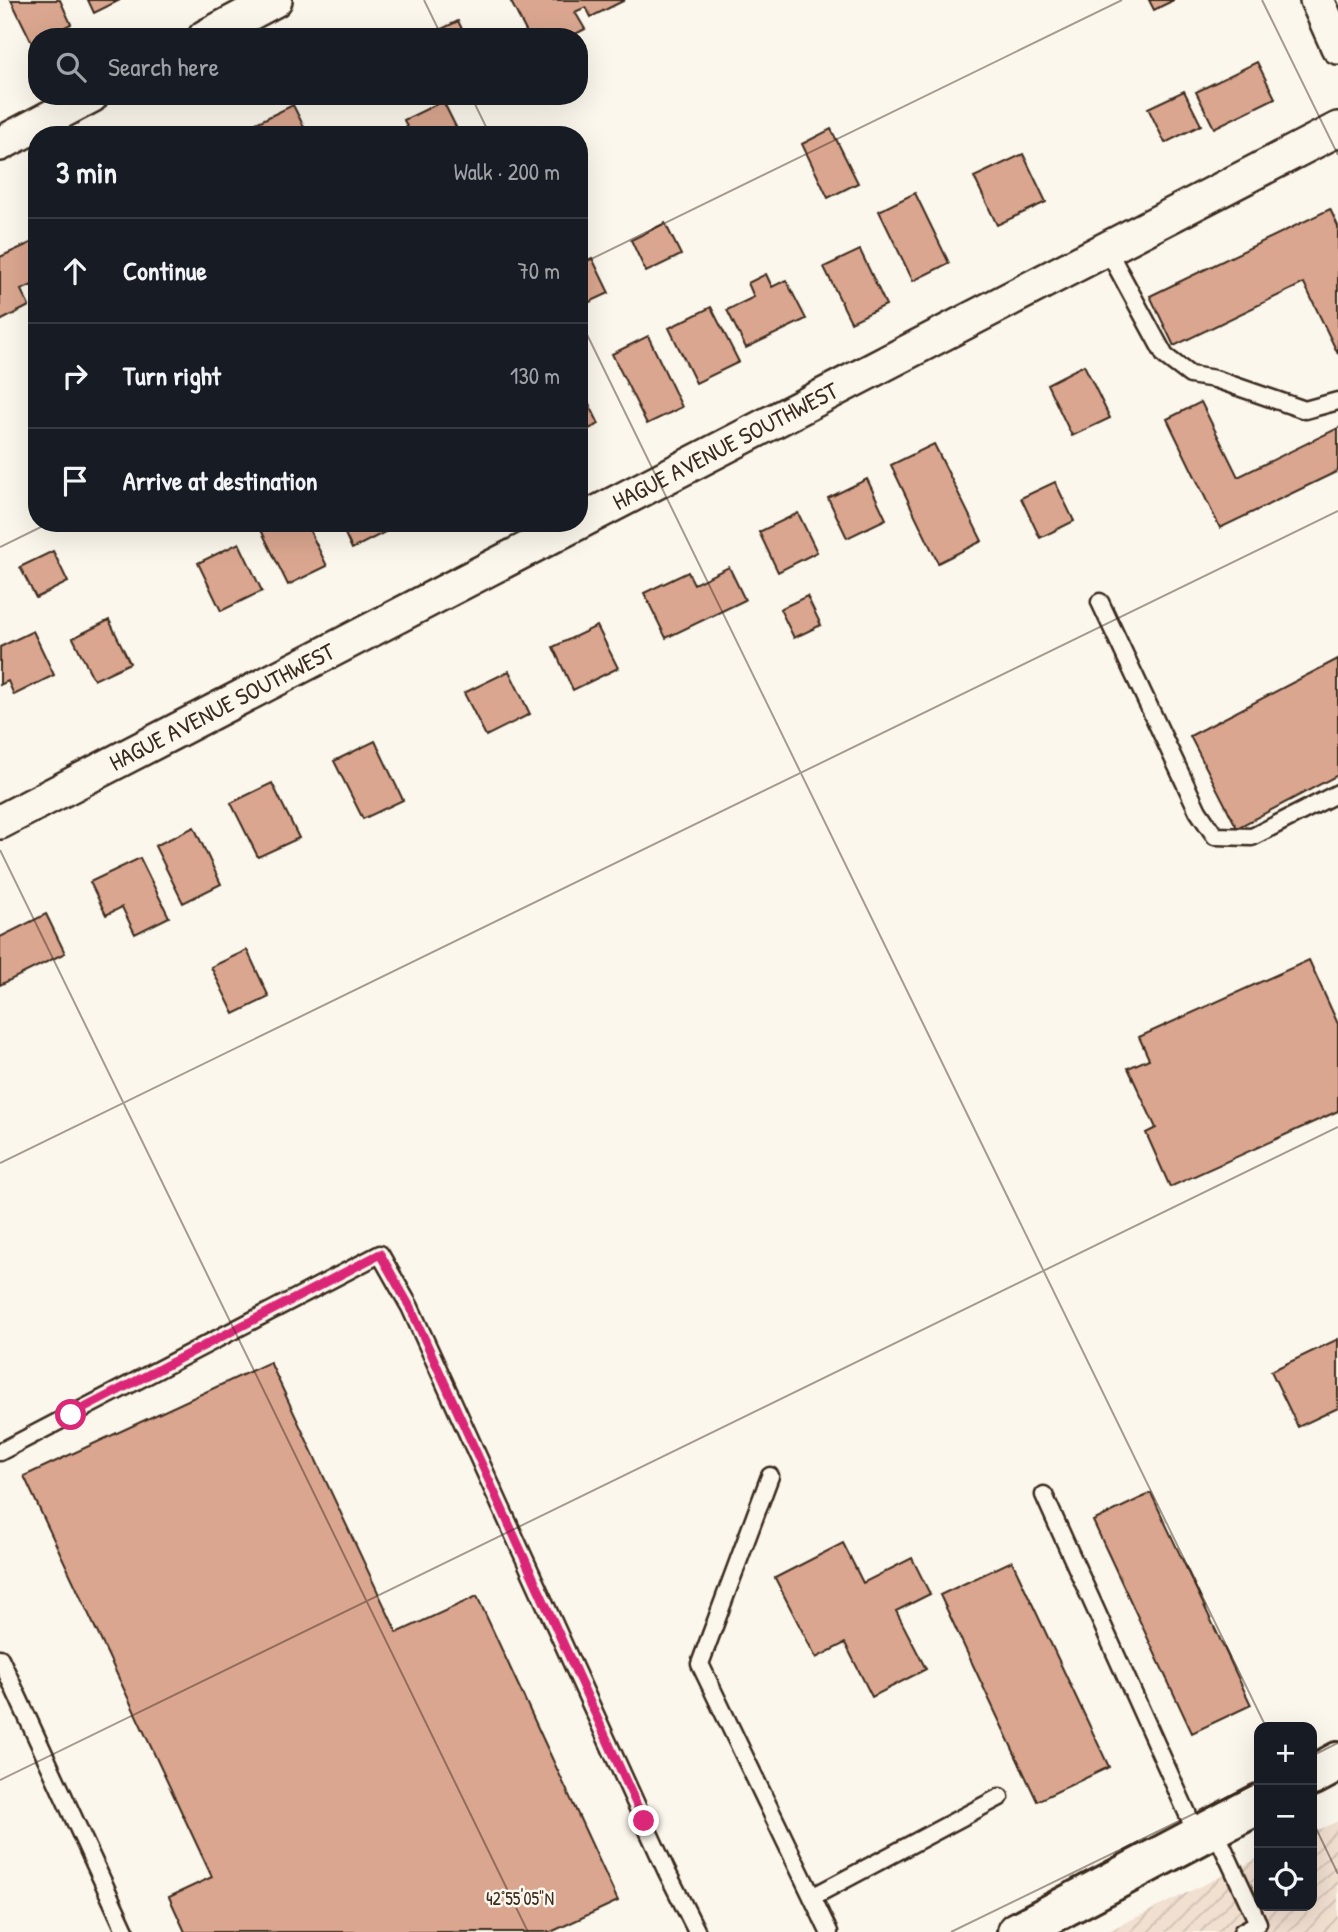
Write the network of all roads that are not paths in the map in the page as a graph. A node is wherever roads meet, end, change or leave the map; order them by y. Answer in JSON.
{"nodes":[{"id":1,"x":275,"y":0,"type":"edge"},
{"id":2,"x":1317,"y":0,"type":"edge"},
{"id":3,"x":222,"y":28,"type":"edge"},
{"id":4,"x":1338,"y":47,"type":"edge"},
{"id":5,"x":74,"y":105,"type":"edge"},
{"id":6,"x":34,"y":126,"type":"edge"},
{"id":7,"x":28,"y":129,"type":"edge"},
{"id":8,"x":1338,"y":129,"type":"edge"},
{"id":9,"x":0,"y":144,"type":"edge"},
{"id":10,"x":1107,"y":249,"type":"junction"},
{"id":11,"x":1338,"y":401,"type":"edge"},
{"id":12,"x":588,"y":518,"type":"edge"},
{"id":13,"x":560,"y":532,"type":"edge"},
{"id":14,"x":1100,"y":602,"type":"dead end"},
{"id":15,"x":1338,"y":793,"type":"edge"},
{"id":16,"x":0,"y":822,"type":"edge"},
{"id":17,"x":0,"y":1452,"type":"edge"},
{"id":18,"x":770,"y":1476,"type":"dead end"},
{"id":19,"x":1044,"y":1495,"type":"dead end"},
{"id":20,"x":0,"y":1658,"type":"edge"},
{"id":21,"x":1338,"y":1762,"type":"edge"},
{"id":22,"x":1317,"y":1773,"type":"edge"},
{"id":23,"x":1000,"y":1797,"type":"dead end"},
{"id":24,"x":1254,"y":1807,"type":"edge"},
{"id":25,"x":1206,"y":1832,"type":"junction"},
{"id":26,"x":812,"y":1897,"type":"junction"},
{"id":27,"x":1036,"y":1928,"type":"edge"},
{"id":28,"x":1261,"y":1928,"type":"edge"},
{"id":29,"x":126,"y":1932,"type":"edge"},
{"id":30,"x":697,"y":1932,"type":"edge"},
{"id":31,"x":829,"y":1932,"type":"edge"},
{"id":32,"x":1242,"y":1932,"type":"edge"}],
"edges":[{"from":1,"to":3,"type":"street"},
{"from":2,"to":4,"type":"street"},
{"from":5,"to":6,"type":"street"},
{"from":7,"to":9,"type":"street"},
{"from":8,"to":10,"type":"street","name":"HAGUE AVENUE SOUTHWEST"},
{"from":10,"to":11,"type":"lane"},
{"from":10,"to":12,"type":"street","name":"HAGUE AVENUE SOUTHWEST"},
{"from":13,"to":16,"type":"street","name":"HAGUE AVENUE SOUTHWEST"},
{"from":14,"to":15,"type":"lane"},
{"from":17,"to":30,"type":"lane"},
{"from":18,"to":26,"type":"lane"},
{"from":19,"to":25,"type":"lane"},
{"from":20,"to":29,"type":"lane"},
{"from":21,"to":22,"type":"street"},
{"from":23,"to":26,"type":"lane"},
{"from":24,"to":25,"type":"street"},
{"from":25,"to":27,"type":"street"},
{"from":25,"to":28,"type":"lane"},
{"from":26,"to":31,"type":"lane"},
{"from":28,"to":32,"type":"lane"}]}
